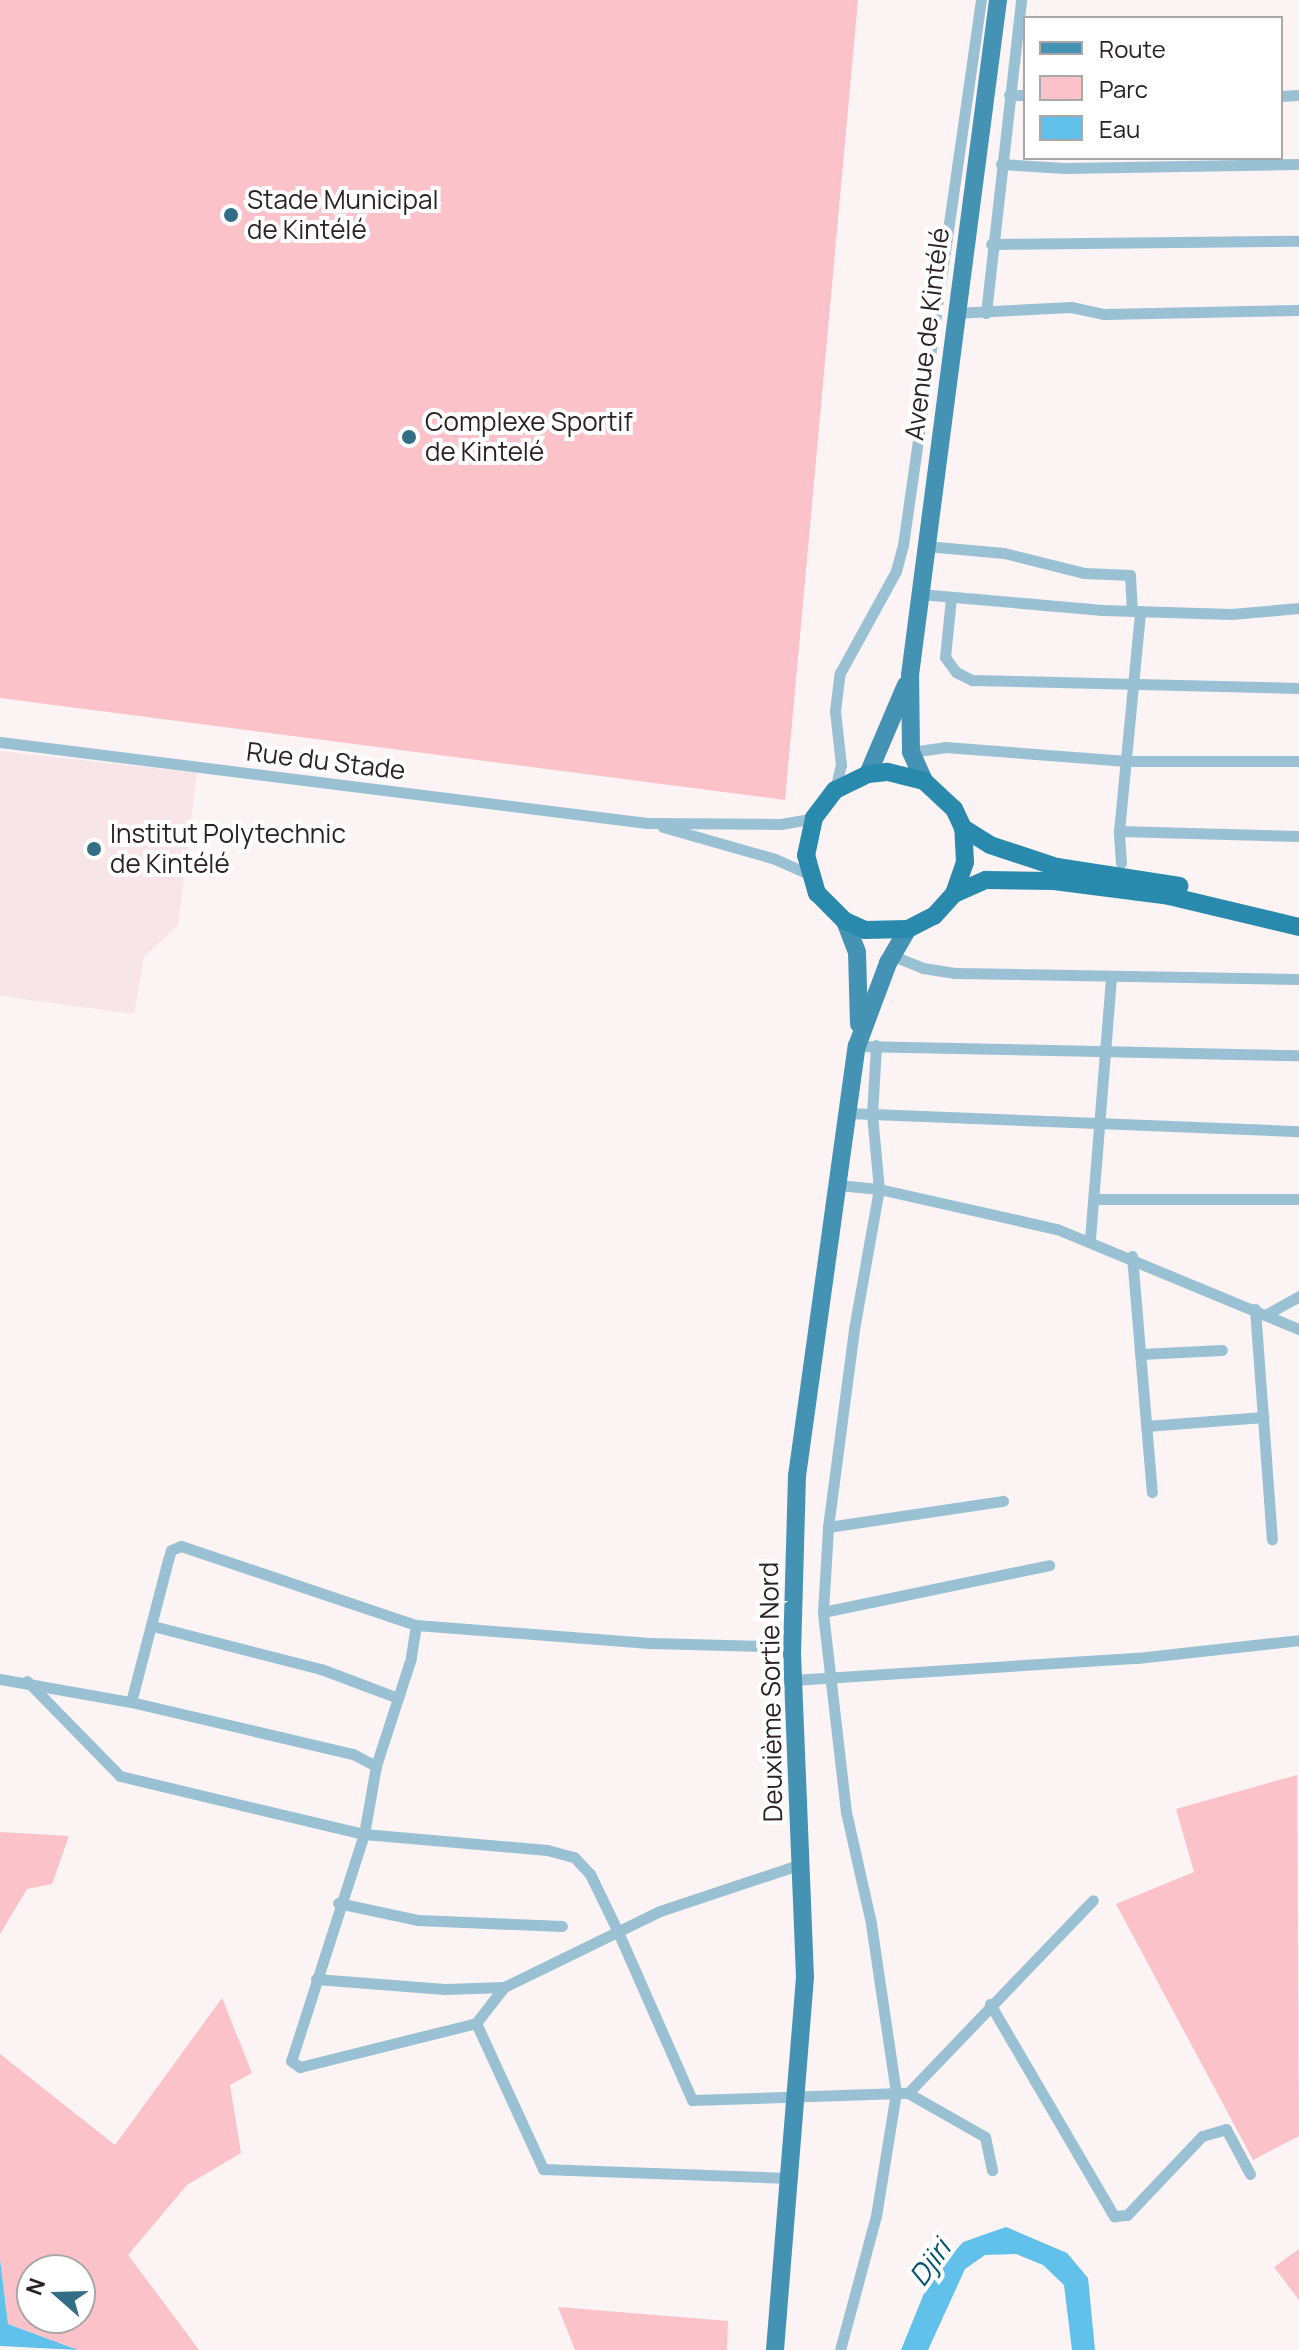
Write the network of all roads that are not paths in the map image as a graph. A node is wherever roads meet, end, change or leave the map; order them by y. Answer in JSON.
{"nodes":[{"id":1,"x":981,"y":0,"type":"edge"},
{"id":2,"x":998,"y":0,"type":"edge"},
{"id":3,"x":1021,"y":0,"type":"edge"},
{"id":4,"x":1009,"y":95,"type":"junction"},
{"id":5,"x":1023,"y":95,"type":"edge"},
{"id":6,"x":1001,"y":164,"type":"junction"},
{"id":7,"x":1299,"y":164,"type":"edge"},
{"id":8,"x":1299,"y":241,"type":"edge"},
{"id":9,"x":991,"y":244,"type":"junction"},
{"id":10,"x":1299,"y":310,"type":"edge"},
{"id":11,"x":955,"y":313,"type":"junction"},
{"id":12,"x":986,"y":313,"type":"junction"},
{"id":13,"x":926,"y":546,"type":"junction"},
{"id":14,"x":920,"y":594,"type":"junction"},
{"id":15,"x":951,"y":598,"type":"junction"},
{"id":16,"x":1299,"y":608,"type":"edge"},
{"id":17,"x":1136,"y":611,"type":"junction"},
{"id":18,"x":910,"y":675,"type":"junction"},
{"id":19,"x":1135,"y":686,"type":"junction"},
{"id":20,"x":1299,"y":688,"type":"edge"},
{"id":21,"x":0,"y":742,"type":"edge"},
{"id":22,"x":911,"y":752,"type":"junction"},
{"id":23,"x":1126,"y":761,"type":"junction"},
{"id":24,"x":1299,"y":761,"type":"edge"},
{"id":25,"x":868,"y":774,"type":"junction"},
{"id":26,"x":924,"y":781,"type":"junction"},
{"id":27,"x":835,"y":790,"type":"junction"},
{"id":28,"x":814,"y":818,"type":"junction"},
{"id":29,"x":647,"y":823,"type":"junction"},
{"id":30,"x":963,"y":828,"type":"junction"},
{"id":31,"x":1119,"y":831,"type":"junction"},
{"id":32,"x":1299,"y":836,"type":"edge"},
{"id":33,"x":1121,"y":863,"type":"dead end"},
{"id":34,"x":809,"y":874,"type":"junction"},
{"id":35,"x":954,"y":894,"type":"junction"},
{"id":36,"x":1299,"y":914,"type":"edge"},
{"id":37,"x":845,"y":921,"type":"junction"},
{"id":38,"x":1299,"y":927,"type":"edge"},
{"id":39,"x":908,"y":929,"type":"junction"},
{"id":40,"x":891,"y":955,"type":"junction"},
{"id":41,"x":1111,"y":977,"type":"junction"},
{"id":42,"x":1299,"y":979,"type":"edge"},
{"id":43,"x":858,"y":1041,"type":"junction"},
{"id":44,"x":876,"y":1045,"type":"junction"},
{"id":45,"x":1104,"y":1051,"type":"junction"},
{"id":46,"x":1299,"y":1055,"type":"edge"},
{"id":47,"x":847,"y":1113,"type":"junction"},
{"id":48,"x":872,"y":1115,"type":"junction"},
{"id":49,"x":1099,"y":1125,"type":"junction"},
{"id":50,"x":1299,"y":1131,"type":"edge"},
{"id":51,"x":838,"y":1185,"type":"junction"},
{"id":52,"x":879,"y":1189,"type":"junction"},
{"id":53,"x":1094,"y":1199,"type":"junction"},
{"id":54,"x":1299,"y":1199,"type":"edge"},
{"id":55,"x":1090,"y":1239,"type":"junction"},
{"id":56,"x":1132,"y":1256,"type":"junction"},
{"id":57,"x":1299,"y":1296,"type":"edge"},
{"id":58,"x":1255,"y":1309,"type":"junction"},
{"id":59,"x":1267,"y":1314,"type":"junction"},
{"id":60,"x":1299,"y":1329,"type":"edge"},
{"id":61,"x":1222,"y":1350,"type":"dead end"},
{"id":62,"x":1140,"y":1354,"type":"junction"},
{"id":63,"x":1264,"y":1417,"type":"junction"},
{"id":64,"x":1146,"y":1426,"type":"junction"},
{"id":65,"x":1152,"y":1492,"type":"dead end"},
{"id":66,"x":1003,"y":1501,"type":"dead end"},
{"id":67,"x":828,"y":1527,"type":"junction"},
{"id":68,"x":1272,"y":1539,"type":"dead end"},
{"id":69,"x":1049,"y":1565,"type":"dead end"},
{"id":70,"x":823,"y":1612,"type":"junction"},
{"id":71,"x":416,"y":1625,"type":"junction"},
{"id":72,"x":153,"y":1626,"type":"junction"},
{"id":73,"x":1299,"y":1640,"type":"edge"},
{"id":74,"x":792,"y":1647,"type":"junction"},
{"id":75,"x":828,"y":1677,"type":"junction"},
{"id":76,"x":0,"y":1679,"type":"edge"},
{"id":77,"x":793,"y":1680,"type":"junction"},
{"id":78,"x":27,"y":1681,"type":"junction"},
{"id":79,"x":398,"y":1698,"type":"junction"},
{"id":80,"x":131,"y":1702,"type":"junction"},
{"id":81,"x":376,"y":1766,"type":"junction"},
{"id":82,"x":364,"y":1834,"type":"junction"},
{"id":83,"x":801,"y":1864,"type":"junction"},
{"id":84,"x":1093,"y":1900,"type":"dead end"},
{"id":85,"x":338,"y":1903,"type":"junction"},
{"id":86,"x":562,"y":1926,"type":"dead end"},
{"id":87,"x":618,"y":1932,"type":"junction"},
{"id":88,"x":316,"y":1979,"type":"junction"},
{"id":89,"x":504,"y":1987,"type":"junction"},
{"id":90,"x":990,"y":2004,"type":"junction"},
{"id":91,"x":476,"y":2023,"type":"junction"},
{"id":92,"x":902,"y":2093,"type":"junction"},
{"id":93,"x":799,"y":2095,"type":"junction"},
{"id":94,"x":992,"y":2170,"type":"dead end"},
{"id":95,"x":1250,"y":2174,"type":"dead end"},
{"id":96,"x":792,"y":2178,"type":"junction"},
{"id":97,"x":775,"y":2350,"type":"edge"},
{"id":98,"x":840,"y":2350,"type":"edge"}],
"edges":[{"from":1,"to":27,"type":"street"},
{"from":2,"to":11,"type":"main road","name":"Avenue de Kintélé"},
{"from":3,"to":4,"type":"street"},
{"from":4,"to":5,"type":"street"},
{"from":4,"to":6,"type":"street"},
{"from":6,"to":7,"type":"street"},
{"from":6,"to":9,"type":"street"},
{"from":8,"to":9,"type":"street"},
{"from":9,"to":12,"type":"street"},
{"from":10,"to":12,"type":"street"},
{"from":11,"to":12,"type":"street"},
{"from":11,"to":13,"type":"main road","name":"Avenue de Kintélé"},
{"from":13,"to":14,"type":"main road","name":"Avenue de Kintélé"},
{"from":13,"to":17,"type":"street"},
{"from":14,"to":15,"type":"street"},
{"from":14,"to":18,"type":"main road","name":"Avenue de Kintélé"},
{"from":15,"to":17,"type":"street"},
{"from":15,"to":19,"type":"street"},
{"from":16,"to":17,"type":"street"},
{"from":17,"to":19,"type":"street"},
{"from":18,"to":22,"type":"main road","name":"Avenue de Kintélé"},
{"from":18,"to":25,"type":"main road","name":"Avenue de Kintélé"},
{"from":19,"to":20,"type":"street"},
{"from":19,"to":23,"type":"street"},
{"from":21,"to":29,"type":"street","name":"Rue du Stade"},
{"from":22,"to":23,"type":"street"},
{"from":22,"to":26,"type":"main road","name":"Avenue de Kintélé"},
{"from":23,"to":24,"type":"street"},
{"from":23,"to":31,"type":"street"},
{"from":25,"to":26,"type":"highway"},
{"from":25,"to":27,"type":"highway"},
{"from":26,"to":30,"type":"highway"},
{"from":27,"to":28,"type":"highway"},
{"from":28,"to":29,"type":"street","name":"Rue du Stade"},
{"from":28,"to":34,"type":"highway"},
{"from":29,"to":34,"type":"street","name":"Rue du Stade"},
{"from":30,"to":35,"type":"highway"},
{"from":30,"to":36,"type":"highway"},
{"from":31,"to":32,"type":"street"},
{"from":31,"to":33,"type":"street"},
{"from":34,"to":37,"type":"highway"},
{"from":35,"to":38,"type":"highway"},
{"from":35,"to":39,"type":"highway"},
{"from":37,"to":39,"type":"highway"},
{"from":37,"to":43,"type":"main road","name":"Deuxième Sortie Nord"},
{"from":39,"to":40,"type":"main road","name":"Deuxième Sortie Nord"},
{"from":40,"to":41,"type":"street"},
{"from":40,"to":43,"type":"main road","name":"Deuxième Sortie Nord"},
{"from":41,"to":42,"type":"street"},
{"from":41,"to":45,"type":"street"},
{"from":43,"to":44,"type":"street"},
{"from":43,"to":47,"type":"main road","name":"Deuxième Sortie Nord"},
{"from":44,"to":45,"type":"street"},
{"from":44,"to":48,"type":"street"},
{"from":45,"to":46,"type":"street"},
{"from":45,"to":49,"type":"street"},
{"from":47,"to":48,"type":"street"},
{"from":47,"to":51,"type":"main road","name":"Deuxième Sortie Nord"},
{"from":48,"to":49,"type":"street"},
{"from":48,"to":52,"type":"street"},
{"from":49,"to":50,"type":"street"},
{"from":49,"to":53,"type":"street"},
{"from":51,"to":52,"type":"street"},
{"from":51,"to":74,"type":"main road","name":"Deuxième Sortie Nord"},
{"from":52,"to":55,"type":"street"},
{"from":52,"to":67,"type":"street"},
{"from":53,"to":54,"type":"street"},
{"from":53,"to":55,"type":"street"},
{"from":55,"to":56,"type":"street"},
{"from":56,"to":58,"type":"street"},
{"from":56,"to":62,"type":"street"},
{"from":57,"to":59,"type":"street"},
{"from":58,"to":59,"type":"street"},
{"from":58,"to":63,"type":"street"},
{"from":59,"to":60,"type":"street"},
{"from":61,"to":62,"type":"street"},
{"from":62,"to":64,"type":"street"},
{"from":63,"to":64,"type":"street"},
{"from":63,"to":68,"type":"street"},
{"from":64,"to":65,"type":"street"},
{"from":66,"to":67,"type":"street"},
{"from":67,"to":70,"type":"street"},
{"from":69,"to":70,"type":"street"},
{"from":70,"to":75,"type":"street"},
{"from":71,"to":72,"type":"street"},
{"from":71,"to":74,"type":"street"},
{"from":71,"to":79,"type":"street"},
{"from":72,"to":79,"type":"street"},
{"from":72,"to":80,"type":"street"},
{"from":73,"to":75,"type":"street"},
{"from":74,"to":77,"type":"main road","name":"Deuxième Sortie Nord"},
{"from":75,"to":77,"type":"street"},
{"from":75,"to":92,"type":"street"},
{"from":76,"to":78,"type":"street"},
{"from":77,"to":83,"type":"main road","name":"Deuxième Sortie Nord"},
{"from":78,"to":80,"type":"street"},
{"from":78,"to":82,"type":"street"},
{"from":79,"to":81,"type":"street"},
{"from":80,"to":81,"type":"street"},
{"from":81,"to":82,"type":"street"},
{"from":82,"to":85,"type":"street"},
{"from":82,"to":87,"type":"street"},
{"from":83,"to":87,"type":"street"},
{"from":83,"to":93,"type":"main road","name":"Deuxième Sortie Nord"},
{"from":84,"to":90,"type":"street"},
{"from":85,"to":86,"type":"street"},
{"from":85,"to":88,"type":"street"},
{"from":87,"to":89,"type":"street"},
{"from":87,"to":93,"type":"street"},
{"from":88,"to":89,"type":"street"},
{"from":88,"to":91,"type":"street"},
{"from":89,"to":91,"type":"street"},
{"from":90,"to":92,"type":"street"},
{"from":90,"to":95,"type":"street"},
{"from":91,"to":96,"type":"street"},
{"from":92,"to":93,"type":"street"},
{"from":92,"to":94,"type":"street"},
{"from":92,"to":98,"type":"street"},
{"from":93,"to":96,"type":"main road","name":"Deuxième Sortie Nord"},
{"from":96,"to":97,"type":"main road","name":"Deuxième Sortie Nord"}]}
